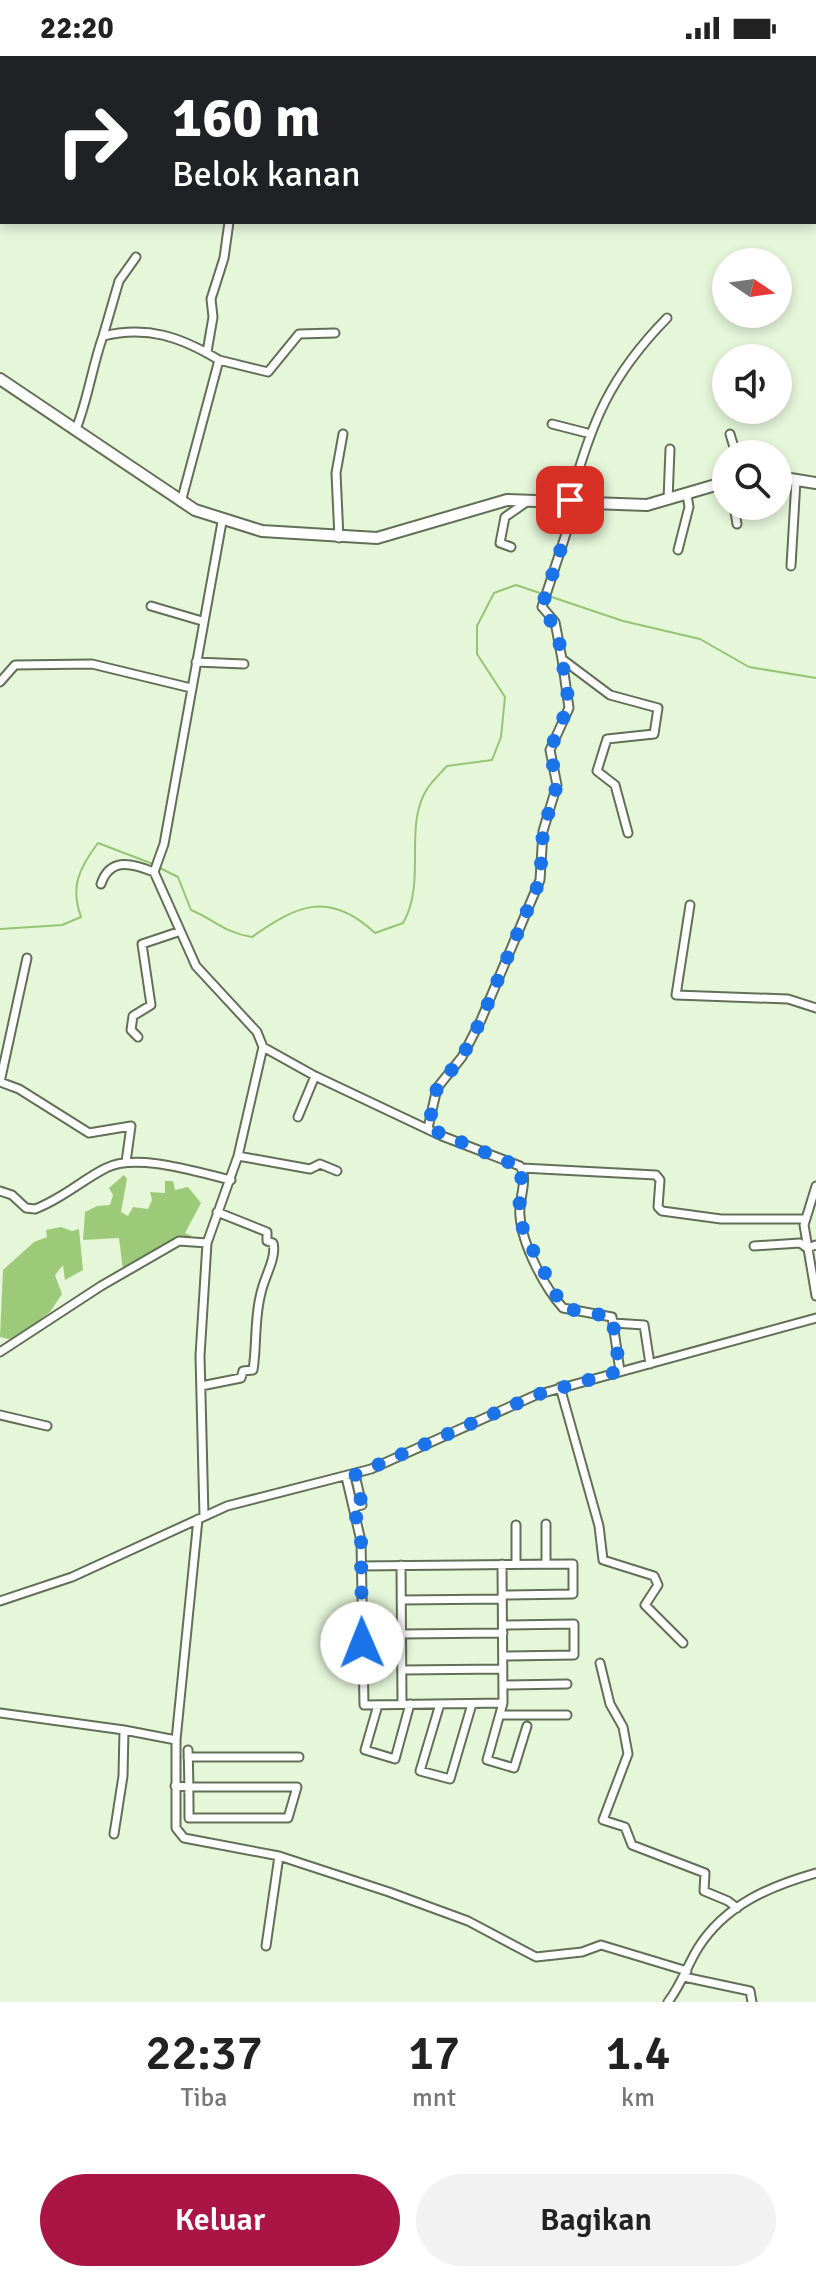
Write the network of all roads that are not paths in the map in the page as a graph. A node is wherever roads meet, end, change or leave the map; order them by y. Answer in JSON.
{"nodes":[{"id":1,"x":229,"y":224,"type":"edge"},
{"id":2,"x":136,"y":257,"type":"dead end"},
{"id":3,"x":667,"y":318,"type":"dead end"},
{"id":4,"x":335,"y":333,"type":"dead end"},
{"id":5,"x":103,"y":336,"type":"junction"},
{"id":6,"x":207,"y":352,"type":"junction"},
{"id":7,"x":219,"y":360,"type":"junction"},
{"id":8,"x":0,"y":379,"type":"edge"},
{"id":9,"x":552,"y":424,"type":"dead end"},
{"id":10,"x":76,"y":429,"type":"junction"},
{"id":11,"x":343,"y":434,"type":"dead end"},
{"id":12,"x":591,"y":434,"type":"junction"},
{"id":13,"x":730,"y":434,"type":"dead end"},
{"id":14,"x":732,"y":440,"type":"edge"},
{"id":15,"x":670,"y":449,"type":"dead end"},
{"id":16,"x":792,"y":479,"type":"edge"},
{"id":17,"x":796,"y":480,"type":"junction"},
{"id":18,"x":816,"y":483,"type":"edge"},
{"id":19,"x":712,"y":487,"type":"edge"},
{"id":20,"x":687,"y":495,"type":"junction"},
{"id":21,"x":529,"y":499,"type":"junction"},
{"id":22,"x":573,"y":500,"type":"junction"},
{"id":23,"x":668,"y":500,"type":"junction"},
{"id":24,"x":181,"y":502,"type":"junction"},
{"id":25,"x":736,"y":520,"type":"edge"},
{"id":26,"x":222,"y":522,"type":"junction"},
{"id":27,"x":737,"y":524,"type":"dead end"},
{"id":28,"x":339,"y":538,"type":"junction"},
{"id":29,"x":511,"y":547,"type":"dead end"},
{"id":30,"x":678,"y":550,"type":"dead end"},
{"id":31,"x":791,"y":566,"type":"dead end"},
{"id":32,"x":151,"y":606,"type":"dead end"},
{"id":33,"x":202,"y":621,"type":"junction"},
{"id":34,"x":562,"y":659,"type":"junction"},
{"id":35,"x":196,"y":662,"type":"junction"},
{"id":36,"x":244,"y":664,"type":"dead end"},
{"id":37,"x":0,"y":682,"type":"edge"},
{"id":38,"x":191,"y":688,"type":"junction"},
{"id":39,"x":628,"y":833,"type":"dead end"},
{"id":40,"x":155,"y":870,"type":"junction"},
{"id":41,"x":101,"y":884,"type":"dead end"},
{"id":42,"x":690,"y":905,"type":"dead end"},
{"id":43,"x":178,"y":932,"type":"junction"},
{"id":44,"x":27,"y":958,"type":"dead end"},
{"id":45,"x":816,"y":1008,"type":"edge"},
{"id":46,"x":138,"y":1037,"type":"dead end"},
{"id":47,"x":263,"y":1047,"type":"junction"},
{"id":48,"x":315,"y":1076,"type":"junction"},
{"id":49,"x":298,"y":1117,"type":"dead end"},
{"id":50,"x":428,"y":1128,"type":"junction"},
{"id":51,"x":238,"y":1156,"type":"junction"},
{"id":52,"x":126,"y":1162,"type":"junction"},
{"id":53,"x":522,"y":1168,"type":"junction"},
{"id":54,"x":337,"y":1171,"type":"dead end"},
{"id":55,"x":231,"y":1180,"type":"junction"},
{"id":56,"x":816,"y":1186,"type":"edge"},
{"id":57,"x":0,"y":1191,"type":"edge"},
{"id":58,"x":217,"y":1212,"type":"junction"},
{"id":59,"x":804,"y":1219,"type":"junction"},
{"id":60,"x":207,"y":1243,"type":"junction"},
{"id":61,"x":816,"y":1245,"type":"edge"},
{"id":62,"x":754,"y":1246,"type":"dead end"},
{"id":63,"x":807,"y":1248,"type":"junction"},
{"id":64,"x":814,"y":1280,"type":"edge"},
{"id":65,"x":816,"y":1296,"type":"edge"},
{"id":66,"x":816,"y":1318,"type":"edge"},
{"id":67,"x":613,"y":1323,"type":"junction"},
{"id":68,"x":0,"y":1352,"type":"edge"},
{"id":69,"x":650,"y":1364,"type":"junction"},
{"id":70,"x":620,"y":1371,"type":"junction"},
{"id":71,"x":201,"y":1386,"type":"junction"},
{"id":72,"x":560,"y":1387,"type":"junction"},
{"id":73,"x":0,"y":1415,"type":"edge"},
{"id":74,"x":47,"y":1426,"type":"dead end"},
{"id":75,"x":355,"y":1475,"type":"junction"},
{"id":76,"x":346,"y":1477,"type":"junction"},
{"id":77,"x":354,"y":1507,"type":"junction"},
{"id":78,"x":201,"y":1518,"type":"junction"},
{"id":79,"x":546,"y":1524,"type":"dead end"},
{"id":80,"x":516,"y":1525,"type":"dead end"},
{"id":81,"x":502,"y":1564,"type":"junction"},
{"id":82,"x":516,"y":1564,"type":"junction"},
{"id":83,"x":546,"y":1564,"type":"junction"},
{"id":84,"x":401,"y":1565,"type":"junction"},
{"id":85,"x":360,"y":1566,"type":"junction"},
{"id":86,"x":502,"y":1597,"type":"junction"},
{"id":87,"x":401,"y":1600,"type":"junction"},
{"id":88,"x":0,"y":1601,"type":"edge"},
{"id":89,"x":503,"y":1629,"type":"junction"},
{"id":90,"x":401,"y":1634,"type":"junction"},
{"id":91,"x":683,"y":1643,"type":"dead end"},
{"id":92,"x":503,"y":1656,"type":"junction"},
{"id":93,"x":600,"y":1663,"type":"dead end"},
{"id":94,"x":503,"y":1669,"type":"junction"},
{"id":95,"x":402,"y":1670,"type":"junction"},
{"id":96,"x":567,"y":1684,"type":"dead end"},
{"id":97,"x":503,"y":1685,"type":"junction"},
{"id":98,"x":503,"y":1703,"type":"junction"},
{"id":99,"x":406,"y":1704,"type":"junction"},
{"id":100,"x":440,"y":1704,"type":"junction"},
{"id":101,"x":472,"y":1704,"type":"junction"},
{"id":102,"x":378,"y":1705,"type":"junction"},
{"id":103,"x":0,"y":1713,"type":"edge"},
{"id":104,"x":501,"y":1715,"type":"junction"},
{"id":105,"x":567,"y":1715,"type":"dead end"},
{"id":106,"x":527,"y":1726,"type":"dead end"},
{"id":107,"x":124,"y":1730,"type":"junction"},
{"id":108,"x":176,"y":1740,"type":"junction"},
{"id":109,"x":299,"y":1757,"type":"dead end"},
{"id":110,"x":175,"y":1786,"type":"junction"},
{"id":111,"x":189,"y":1787,"type":"junction"},
{"id":112,"x":114,"y":1834,"type":"dead end"},
{"id":113,"x":279,"y":1856,"type":"junction"},
{"id":114,"x":816,"y":1873,"type":"edge"},
{"id":115,"x":737,"y":1908,"type":"junction"},
{"id":116,"x":266,"y":1946,"type":"dead end"},
{"id":117,"x":686,"y":1974,"type":"junction"},
{"id":118,"x":668,"y":2002,"type":"edge"},
{"id":119,"x":752,"y":2002,"type":"edge"}],
"edges":[{"from":1,"to":6,"type":"street"},
{"from":2,"to":5,"type":"street"},
{"from":3,"to":12,"type":"street"},
{"from":4,"to":7,"type":"street"},
{"from":5,"to":6,"type":"street"},
{"from":5,"to":10,"type":"street"},
{"from":6,"to":7,"type":"street"},
{"from":7,"to":24,"type":"street"},
{"from":8,"to":10,"type":"main road"},
{"from":9,"to":12,"type":"street"},
{"from":10,"to":24,"type":"main road"},
{"from":11,"to":28,"type":"street"},
{"from":12,"to":22,"type":"street"},
{"from":13,"to":14,"type":"street"},
{"from":15,"to":23,"type":"street"},
{"from":16,"to":17,"type":"main road"},
{"from":17,"to":18,"type":"main road"},
{"from":17,"to":31,"type":"street"},
{"from":19,"to":20,"type":"main road"},
{"from":20,"to":23,"type":"main road"},
{"from":20,"to":30,"type":"street"},
{"from":21,"to":22,"type":"main road"},
{"from":21,"to":28,"type":"main road"},
{"from":21,"to":29,"type":"street"},
{"from":22,"to":23,"type":"main road"},
{"from":22,"to":34,"type":"street"},
{"from":24,"to":26,"type":"main road"},
{"from":25,"to":27,"type":"street"},
{"from":26,"to":28,"type":"main road"},
{"from":26,"to":33,"type":"street"},
{"from":32,"to":33,"type":"street"},
{"from":33,"to":35,"type":"street"},
{"from":34,"to":39,"type":"street"},
{"from":34,"to":50,"type":"street"},
{"from":35,"to":36,"type":"street"},
{"from":35,"to":38,"type":"street"},
{"from":37,"to":38,"type":"street"},
{"from":38,"to":40,"type":"street"},
{"from":40,"to":41,"type":"street"},
{"from":40,"to":43,"type":"street"},
{"from":42,"to":45,"type":"street"},
{"from":43,"to":46,"type":"street"},
{"from":43,"to":47,"type":"street"},
{"from":44,"to":52,"type":"street"},
{"from":47,"to":48,"type":"street"},
{"from":47,"to":51,"type":"street"},
{"from":48,"to":49,"type":"street"},
{"from":48,"to":50,"type":"street"},
{"from":50,"to":53,"type":"street"},
{"from":51,"to":54,"type":"street"},
{"from":51,"to":55,"type":"street"},
{"from":52,"to":55,"type":"street"},
{"from":52,"to":57,"type":"street"},
{"from":53,"to":59,"type":"street"},
{"from":53,"to":67,"type":"street"},
{"from":55,"to":58,"type":"street"},
{"from":56,"to":59,"type":"street"},
{"from":58,"to":60,"type":"street"},
{"from":58,"to":71,"type":"street"},
{"from":59,"to":63,"type":"street"},
{"from":60,"to":68,"type":"street"},
{"from":60,"to":71,"type":"street"},
{"from":61,"to":63,"type":"street"},
{"from":62,"to":63,"type":"street"},
{"from":63,"to":64,"type":"street"},
{"from":64,"to":65,"type":"street"},
{"from":66,"to":69,"type":"street"},
{"from":67,"to":69,"type":"street"},
{"from":67,"to":70,"type":"street"},
{"from":69,"to":70,"type":"street"},
{"from":70,"to":72,"type":"street"},
{"from":71,"to":78,"type":"street"},
{"from":72,"to":75,"type":"street"},
{"from":72,"to":91,"type":"street"},
{"from":73,"to":74,"type":"street"},
{"from":75,"to":76,"type":"street"},
{"from":75,"to":77,"type":"street"},
{"from":76,"to":77,"type":"street"},
{"from":76,"to":78,"type":"street"},
{"from":77,"to":85,"type":"street"},
{"from":78,"to":88,"type":"street"},
{"from":78,"to":108,"type":"street"},
{"from":79,"to":83,"type":"street"},
{"from":80,"to":82,"type":"street"},
{"from":81,"to":82,"type":"street"},
{"from":81,"to":84,"type":"street"},
{"from":81,"to":86,"type":"street"},
{"from":82,"to":83,"type":"street"},
{"from":83,"to":86,"type":"street"},
{"from":84,"to":85,"type":"street"},
{"from":84,"to":87,"type":"street"},
{"from":85,"to":102,"type":"street"},
{"from":86,"to":87,"type":"street"},
{"from":86,"to":89,"type":"street"},
{"from":87,"to":90,"type":"street"},
{"from":89,"to":90,"type":"street"},
{"from":89,"to":92,"type":"street"},
{"from":89,"to":92,"type":"street"},
{"from":90,"to":95,"type":"street"},
{"from":92,"to":94,"type":"street"},
{"from":93,"to":115,"type":"street"},
{"from":94,"to":95,"type":"street"},
{"from":94,"to":97,"type":"street"},
{"from":95,"to":99,"type":"street"},
{"from":96,"to":97,"type":"street"},
{"from":97,"to":98,"type":"street"},
{"from":98,"to":101,"type":"street"},
{"from":98,"to":104,"type":"street"},
{"from":99,"to":100,"type":"street"},
{"from":99,"to":102,"type":"street"},
{"from":99,"to":102,"type":"street"},
{"from":100,"to":101,"type":"street"},
{"from":100,"to":101,"type":"street"},
{"from":103,"to":107,"type":"street"},
{"from":104,"to":105,"type":"street"},
{"from":104,"to":106,"type":"street"},
{"from":107,"to":108,"type":"street"},
{"from":107,"to":112,"type":"street"},
{"from":108,"to":110,"type":"street"},
{"from":109,"to":111,"type":"street"},
{"from":110,"to":111,"type":"street"},
{"from":110,"to":113,"type":"street"},
{"from":111,"to":111,"type":"street"},
{"from":113,"to":116,"type":"street"},
{"from":113,"to":117,"type":"street"},
{"from":114,"to":115,"type":"street"},
{"from":115,"to":117,"type":"street"},
{"from":117,"to":118,"type":"street"},
{"from":117,"to":119,"type":"street"}]}
